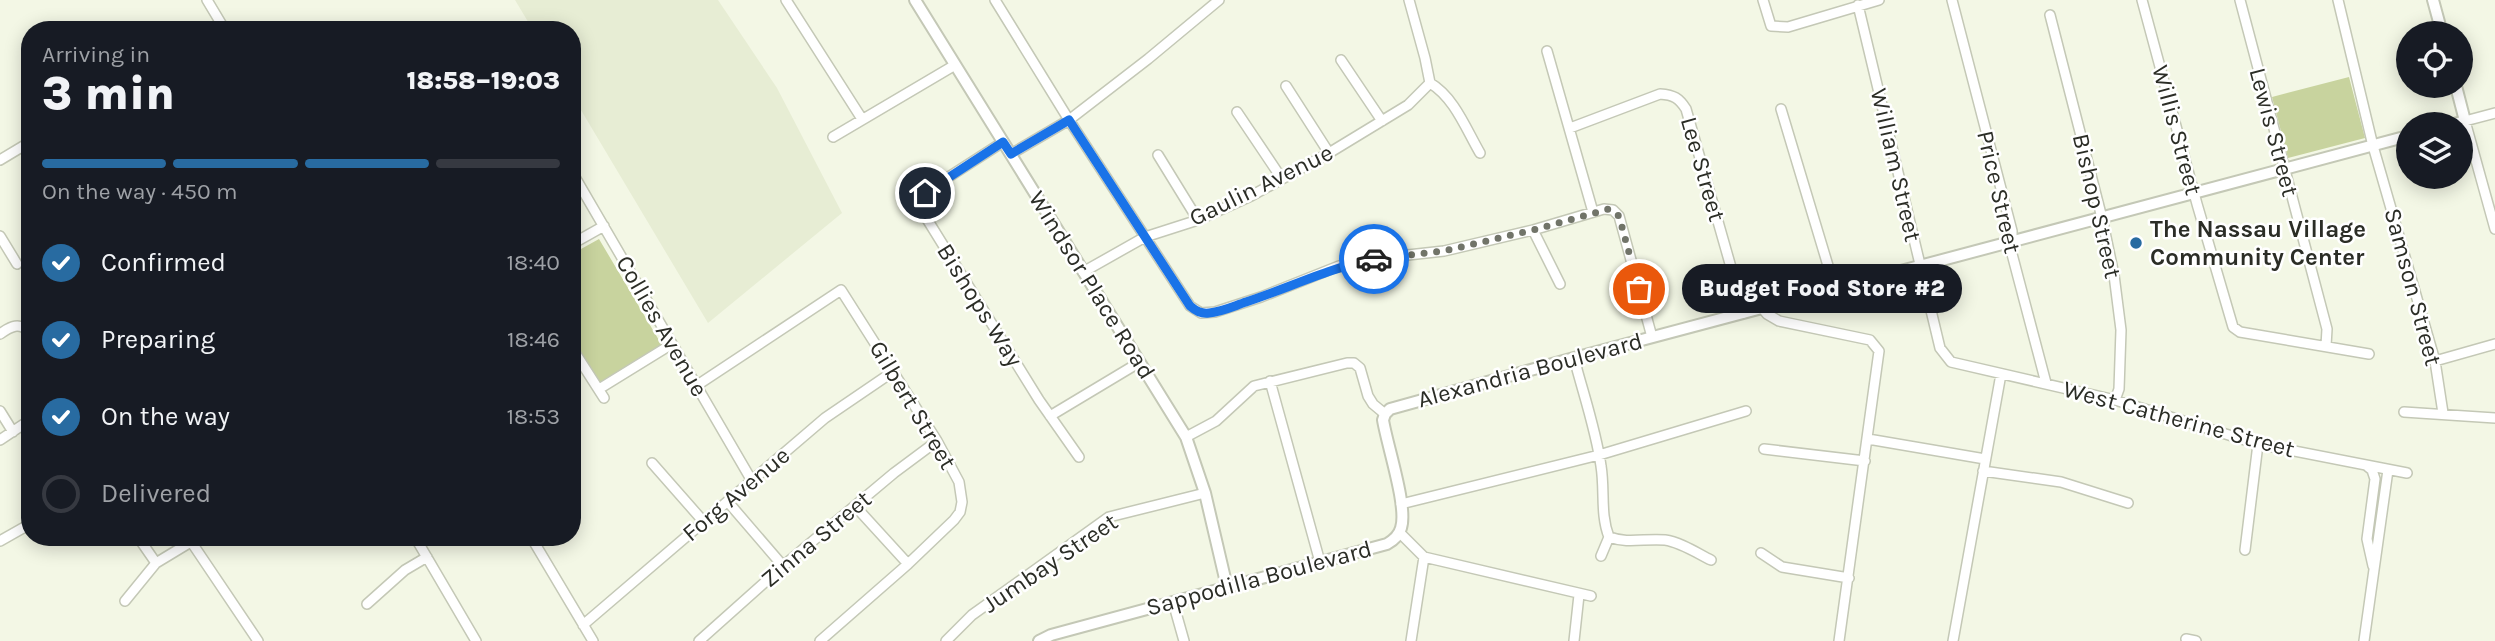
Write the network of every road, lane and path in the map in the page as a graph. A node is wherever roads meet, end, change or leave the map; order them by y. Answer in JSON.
{"nodes":[{"id":1,"x":206,"y":0,"type":"edge"},
{"id":2,"x":786,"y":0,"type":"edge"},
{"id":3,"x":915,"y":0,"type":"edge"},
{"id":4,"x":995,"y":0,"type":"edge"},
{"id":5,"x":1219,"y":0,"type":"edge"},
{"id":6,"x":1409,"y":0,"type":"edge"},
{"id":7,"x":1763,"y":0,"type":"edge"},
{"id":8,"x":1879,"y":0,"type":"edge"},
{"id":9,"x":1952,"y":0,"type":"edge"},
{"id":10,"x":2142,"y":0,"type":"edge"},
{"id":11,"x":2240,"y":0,"type":"edge"},
{"id":12,"x":2338,"y":0,"type":"edge"},
{"id":13,"x":2433,"y":0,"type":"edge"},
{"id":14,"x":1860,"y":3,"type":"edge"},
{"id":15,"x":2050,"y":15,"type":"dead end"},
{"id":16,"x":218,"y":21,"type":"edge"},
{"id":17,"x":2439,"y":21,"type":"edge"},
{"id":18,"x":1547,"y":51,"type":"dead end"},
{"id":19,"x":1341,"y":60,"type":"dead end"},
{"id":20,"x":955,"y":65,"type":"junction"},
{"id":21,"x":1430,"y":83,"type":"junction"},
{"id":22,"x":1286,"y":86,"type":"dead end"},
{"id":23,"x":1782,"y":109,"type":"dead end"},
{"id":24,"x":1237,"y":112,"type":"dead end"},
{"id":25,"x":2495,"y":113,"type":"edge"},
{"id":26,"x":862,"y":118,"type":"junction"},
{"id":27,"x":2473,"y":119,"type":"edge"},
{"id":28,"x":1069,"y":120,"type":"junction"},
{"id":29,"x":1382,"y":121,"type":"junction"},
{"id":30,"x":1570,"y":128,"type":"junction"},
{"id":31,"x":833,"y":137,"type":"dead end"},
{"id":32,"x":2396,"y":139,"type":"edge"},
{"id":33,"x":1003,"y":142,"type":"junction"},
{"id":34,"x":2373,"y":146,"type":"junction"},
{"id":35,"x":21,"y":147,"type":"edge"},
{"id":36,"x":1329,"y":153,"type":"junction"},
{"id":37,"x":1480,"y":153,"type":"dead end"},
{"id":38,"x":1011,"y":154,"type":"junction"},
{"id":39,"x":1158,"y":155,"type":"dead end"},
{"id":40,"x":0,"y":160,"type":"edge"},
{"id":41,"x":2473,"y":162,"type":"edge"},
{"id":42,"x":2284,"y":170,"type":"junction"},
{"id":43,"x":1282,"y":179,"type":"junction"},
{"id":44,"x":581,"y":187,"type":"edge"},
{"id":45,"x":2194,"y":193,"type":"junction"},
{"id":46,"x":1593,"y":212,"type":"junction"},
{"id":47,"x":2102,"y":218,"type":"junction"},
{"id":48,"x":1198,"y":220,"type":"junction"},
{"id":49,"x":604,"y":226,"type":"junction"},
{"id":50,"x":2495,"y":229,"type":"edge"},
{"id":51,"x":1533,"y":230,"type":"junction"},
{"id":52,"x":0,"y":236,"type":"edge"},
{"id":53,"x":1145,"y":237,"type":"junction"},
{"id":54,"x":581,"y":239,"type":"edge"},
{"id":55,"x":2011,"y":242,"type":"junction"},
{"id":56,"x":18,"y":264,"type":"dead end"},
{"id":57,"x":1920,"y":266,"type":"junction"},
{"id":58,"x":1083,"y":272,"type":"junction"},
{"id":59,"x":1560,"y":284,"type":"dead end"},
{"id":60,"x":1835,"y":289,"type":"junction"},
{"id":61,"x":1762,"y":308,"type":"junction"},
{"id":62,"x":1745,"y":313,"type":"junction"},
{"id":63,"x":21,"y":326,"type":"edge"},
{"id":64,"x":0,"y":334,"type":"edge"},
{"id":65,"x":1652,"y":337,"type":"junction"},
{"id":66,"x":672,"y":344,"type":"junction"},
{"id":67,"x":2495,"y":344,"type":"edge"},
{"id":68,"x":2326,"y":346,"type":"junction"},
{"id":69,"x":2370,"y":354,"type":"dead end"},
{"id":70,"x":1574,"y":358,"type":"junction"},
{"id":71,"x":2435,"y":361,"type":"junction"},
{"id":72,"x":581,"y":362,"type":"edge"},
{"id":73,"x":1140,"y":362,"type":"junction"},
{"id":74,"x":1951,"y":362,"type":"joint"},
{"id":75,"x":894,"y":371,"type":"junction"},
{"id":76,"x":2001,"y":374,"type":"junction"},
{"id":77,"x":1270,"y":381,"type":"junction"},
{"id":78,"x":2046,"y":383,"type":"junction"},
{"id":79,"x":696,"y":386,"type":"junction"},
{"id":80,"x":2115,"y":400,"type":"junction"},
{"id":81,"x":0,"y":411,"type":"edge"},
{"id":82,"x":1746,"y":411,"type":"dead end"},
{"id":83,"x":2404,"y":412,"type":"dead end"},
{"id":84,"x":2444,"y":413,"type":"junction"},
{"id":85,"x":1385,"y":414,"type":"junction"},
{"id":86,"x":1051,"y":416,"type":"junction"},
{"id":87,"x":2495,"y":418,"type":"edge"},
{"id":88,"x":21,"y":426,"type":"edge"},
{"id":89,"x":13,"y":432,"type":"junction"},
{"id":90,"x":1186,"y":437,"type":"junction"},
{"id":91,"x":1868,"y":439,"type":"junction"},
{"id":92,"x":0,"y":440,"type":"edge"},
{"id":93,"x":937,"y":440,"type":"junction"},
{"id":94,"x":2258,"y":444,"type":"junction"},
{"id":95,"x":1764,"y":449,"type":"dead end"},
{"id":96,"x":1599,"y":454,"type":"junction"},
{"id":97,"x":1079,"y":457,"type":"dead end"},
{"id":98,"x":1985,"y":459,"type":"junction"},
{"id":99,"x":1865,"y":461,"type":"junction"},
{"id":100,"x":652,"y":463,"type":"dead end"},
{"id":101,"x":2364,"y":464,"type":"junction"},
{"id":102,"x":2388,"y":470,"type":"junction"},
{"id":103,"x":1983,"y":471,"type":"junction"},
{"id":104,"x":2407,"y":473,"type":"dead end"},
{"id":105,"x":752,"y":481,"type":"junction"},
{"id":106,"x":1205,"y":493,"type":"junction"},
{"id":107,"x":728,"y":502,"type":"junction"},
{"id":108,"x":2128,"y":503,"type":"dead end"},
{"id":109,"x":1401,"y":505,"type":"junction"},
{"id":110,"x":855,"y":506,"type":"junction"},
{"id":111,"x":703,"y":521,"type":"junction"},
{"id":112,"x":21,"y":529,"type":"edge"},
{"id":113,"x":1400,"y":533,"type":"junction"},
{"id":114,"x":1609,"y":537,"type":"junction"},
{"id":115,"x":0,"y":541,"type":"edge"},
{"id":116,"x":144,"y":546,"type":"edge"},
{"id":117,"x":186,"y":546,"type":"edge"},
{"id":118,"x":200,"y":546,"type":"edge"},
{"id":119,"x":420,"y":546,"type":"edge"},
{"id":120,"x":536,"y":546,"type":"edge"},
{"id":121,"x":2245,"y":550,"type":"dead end"},
{"id":122,"x":1761,"y":553,"type":"dead end"},
{"id":123,"x":1601,"y":556,"type":"dead end"},
{"id":124,"x":427,"y":557,"type":"junction"},
{"id":125,"x":1424,"y":557,"type":"junction"},
{"id":126,"x":1710,"y":560,"type":"dead end"},
{"id":127,"x":1320,"y":562,"type":"junction"},
{"id":128,"x":156,"y":563,"type":"junction"},
{"id":129,"x":908,"y":564,"type":"junction"},
{"id":130,"x":783,"y":566,"type":"junction"},
{"id":131,"x":2373,"y":568,"type":"junction"},
{"id":132,"x":1849,"y":578,"type":"junction"},
{"id":133,"x":1227,"y":587,"type":"junction"},
{"id":134,"x":1579,"y":595,"type":"junction"},
{"id":135,"x":1591,"y":596,"type":"dead end"},
{"id":136,"x":125,"y":601,"type":"dead end"},
{"id":137,"x":1173,"y":602,"type":"junction"},
{"id":138,"x":367,"y":604,"type":"dead end"},
{"id":139,"x":583,"y":625,"type":"junction"},
{"id":140,"x":705,"y":639,"type":"edge"},
{"id":141,"x":1411,"y":639,"type":"edge"},
{"id":142,"x":258,"y":641,"type":"edge"},
{"id":143,"x":476,"y":641,"type":"edge"},
{"id":144,"x":593,"y":641,"type":"edge"},
{"id":145,"x":820,"y":641,"type":"edge"},
{"id":146,"x":947,"y":641,"type":"edge"},
{"id":147,"x":1039,"y":641,"type":"edge"},
{"id":148,"x":1184,"y":641,"type":"edge"},
{"id":149,"x":1399,"y":641,"type":"edge"},
{"id":150,"x":1574,"y":641,"type":"edge"},
{"id":151,"x":1839,"y":641,"type":"edge"},
{"id":152,"x":1953,"y":641,"type":"edge"},
{"id":153,"x":2364,"y":641,"type":"edge"}],
"edges":[{"from":1,"to":16,"type":"street"},
{"from":2,"to":26,"type":"street"},
{"from":3,"to":20,"type":"street","name":"Windsor Place Road"},
{"from":4,"to":28,"type":"street"},
{"from":5,"to":28,"type":"street"},
{"from":6,"to":21,"type":"street"},
{"from":7,"to":14,"type":"street"},
{"from":8,"to":14,"type":"street"},
{"from":9,"to":55,"type":"street","name":"Price Street"},
{"from":10,"to":45,"type":"street","name":"Willis Street"},
{"from":11,"to":42,"type":"street","name":"Lewis Street"},
{"from":12,"to":34,"type":"street","name":"Samson Street"},
{"from":13,"to":17,"type":"street"},
{"from":14,"to":57,"type":"street","name":"William Street"},
{"from":15,"to":47,"type":"street","name":"Bishop Street"},
{"from":18,"to":30,"type":"street"},
{"from":19,"to":29,"type":"street"},
{"from":20,"to":26,"type":"street"},
{"from":20,"to":33,"type":"street","name":"Windsor Place Road"},
{"from":21,"to":29,"type":"street","name":"Gaulin Avenue"},
{"from":21,"to":37,"type":"street"},
{"from":22,"to":36,"type":"street"},
{"from":23,"to":60,"type":"street"},
{"from":24,"to":43,"type":"street"},
{"from":25,"to":27,"type":"street"},
{"from":26,"to":31,"type":"street"},
{"from":28,"to":38,"type":"street"},
{"from":28,"to":53,"type":"street"},
{"from":29,"to":36,"type":"street","name":"Gaulin Avenue"},
{"from":30,"to":46,"type":"street"},
{"from":30,"to":62,"type":"street","name":"Lee Street"},
{"from":32,"to":34,"type":"street","name":"Alexandria Boulevard"},
{"from":33,"to":38,"type":"street","name":"Windsor Place Road"},
{"from":33,"to":86,"type":"street","name":"Bishops Way"},
{"from":34,"to":42,"type":"street","name":"Alexandria Boulevard"},
{"from":34,"to":71,"type":"street","name":"Samson Street"},
{"from":35,"to":40,"type":"street"},
{"from":36,"to":43,"type":"street","name":"Gaulin Avenue"},
{"from":38,"to":58,"type":"street","name":"Windsor Place Road"},
{"from":39,"to":48,"type":"street"},
{"from":41,"to":50,"type":"street"},
{"from":42,"to":45,"type":"street","name":"Alexandria Boulevard"},
{"from":42,"to":68,"type":"street","name":"Lewis Street"},
{"from":43,"to":48,"type":"street","name":"Gaulin Avenue"},
{"from":44,"to":49,"type":"street","name":"Collies Avenue"},
{"from":45,"to":47,"type":"street","name":"Alexandria Boulevard"},
{"from":45,"to":68,"type":"street","name":"Willis Street"},
{"from":46,"to":51,"type":"street"},
{"from":46,"to":65,"type":"street"},
{"from":47,"to":55,"type":"street","name":"Alexandria Boulevard"},
{"from":47,"to":80,"type":"street","name":"Bishop Street"},
{"from":48,"to":53,"type":"street","name":"Gaulin Avenue"},
{"from":49,"to":54,"type":"street"},
{"from":49,"to":66,"type":"street","name":"Collies Avenue"},
{"from":51,"to":53,"type":"street"},
{"from":51,"to":59,"type":"street"},
{"from":52,"to":56,"type":"street"},
{"from":53,"to":58,"type":"street","name":"Gaulin Avenue"},
{"from":55,"to":57,"type":"street","name":"Alexandria Boulevard"},
{"from":55,"to":78,"type":"street","name":"Price Street"},
{"from":57,"to":60,"type":"street","name":"Alexandria Boulevard"},
{"from":57,"to":74,"type":"street","name":"William Street"},
{"from":58,"to":73,"type":"street","name":"Windsor Place Road"},
{"from":60,"to":61,"type":"street","name":"Alexandria Boulevard"},
{"from":61,"to":62,"type":"street","name":"Alexandria Boulevard"},
{"from":61,"to":91,"type":"street"},
{"from":62,"to":65,"type":"street","name":"Alexandria Boulevard"},
{"from":63,"to":64,"type":"street"},
{"from":65,"to":70,"type":"street","name":"Alexandria Boulevard"},
{"from":66,"to":72,"type":"street"},
{"from":66,"to":79,"type":"street","name":"Collies Avenue"},
{"from":67,"to":71,"type":"street"},
{"from":68,"to":69,"type":"street","name":"Willis Street"},
{"from":70,"to":85,"type":"street","name":"Alexandria Boulevard"},
{"from":70,"to":96,"type":"street"},
{"from":71,"to":84,"type":"street","name":"Samson Street"},
{"from":73,"to":86,"type":"street"},
{"from":73,"to":90,"type":"street","name":"Windsor Place Road"},
{"from":74,"to":76,"type":"street","name":"West Catherine Street"},
{"from":75,"to":79,"type":"street","name":"Gilbert Street"},
{"from":75,"to":93,"type":"street","name":"Gilbert Street"},
{"from":75,"to":105,"type":"street","name":"Forg Avenue"},
{"from":76,"to":78,"type":"street","name":"West Catherine Street"},
{"from":76,"to":98,"type":"street"},
{"from":77,"to":85,"type":"street"},
{"from":77,"to":90,"type":"street"},
{"from":77,"to":127,"type":"street"},
{"from":78,"to":80,"type":"street","name":"West Catherine Street"},
{"from":79,"to":105,"type":"street","name":"Collies Avenue"},
{"from":80,"to":94,"type":"street","name":"West Catherine Street"},
{"from":81,"to":89,"type":"street"},
{"from":82,"to":96,"type":"street"},
{"from":83,"to":84,"type":"street"},
{"from":84,"to":87,"type":"street"},
{"from":85,"to":109,"type":"street","name":"Sappodilla Boulevard"},
{"from":86,"to":97,"type":"street","name":"Bishops Way"},
{"from":88,"to":89,"type":"street"},
{"from":89,"to":92,"type":"street"},
{"from":90,"to":106,"type":"street","name":"Windsor Place Road"},
{"from":91,"to":98,"type":"street"},
{"from":91,"to":99,"type":"street"},
{"from":93,"to":110,"type":"street","name":"Zinna Street"},
{"from":93,"to":129,"type":"street","name":"Gilbert Street"},
{"from":94,"to":101,"type":"street","name":"West Catherine Street"},
{"from":94,"to":121,"type":"street"},
{"from":95,"to":99,"type":"street"},
{"from":96,"to":109,"type":"street"},
{"from":96,"to":114,"type":"street"},
{"from":98,"to":103,"type":"street"},
{"from":99,"to":132,"type":"street"},
{"from":100,"to":111,"type":"street"},
{"from":101,"to":102,"type":"street","name":"West Catherine Street"},
{"from":101,"to":131,"type":"street"},
{"from":102,"to":104,"type":"street","name":"West Catherine Street"},
{"from":102,"to":131,"type":"street"},
{"from":103,"to":108,"type":"street"},
{"from":103,"to":152,"type":"street"},
{"from":105,"to":107,"type":"street","name":"Forg Avenue"},
{"from":106,"to":133,"type":"street","name":"Windsor Place Road"},
{"from":106,"to":146,"type":"street","name":"Jumbay Street"},
{"from":107,"to":111,"type":"street","name":"Forg Avenue"},
{"from":107,"to":130,"type":"street"},
{"from":109,"to":113,"type":"street","name":"Sappodilla Boulevard"},
{"from":110,"to":129,"type":"street"},
{"from":110,"to":130,"type":"street","name":"Zinna Street"},
{"from":111,"to":139,"type":"street","name":"Forg Avenue"},
{"from":112,"to":115,"type":"street"},
{"from":113,"to":125,"type":"street"},
{"from":113,"to":127,"type":"street","name":"Sappodilla Boulevard"},
{"from":114,"to":123,"type":"street"},
{"from":114,"to":126,"type":"street"},
{"from":116,"to":128,"type":"street"},
{"from":117,"to":128,"type":"street"},
{"from":118,"to":142,"type":"street"},
{"from":119,"to":124,"type":"street"},
{"from":120,"to":139,"type":"street"},
{"from":122,"to":132,"type":"street"},
{"from":124,"to":138,"type":"street"},
{"from":124,"to":143,"type":"street"},
{"from":125,"to":134,"type":"street"},
{"from":125,"to":141,"type":"street"},
{"from":127,"to":133,"type":"street","name":"Sappodilla Boulevard"},
{"from":128,"to":136,"type":"street"},
{"from":129,"to":145,"type":"street","name":"Gilbert Street"},
{"from":130,"to":140,"type":"street","name":"Zinna Street"},
{"from":131,"to":153,"type":"street"},
{"from":132,"to":151,"type":"street"},
{"from":133,"to":137,"type":"street","name":"Sappodilla Boulevard"},
{"from":134,"to":135,"type":"street"},
{"from":134,"to":150,"type":"street"},
{"from":137,"to":147,"type":"street","name":"Sappodilla Boulevard"},
{"from":137,"to":148,"type":"street"},
{"from":139,"to":144,"type":"street"},
{"from":141,"to":149,"type":"street"}]}
